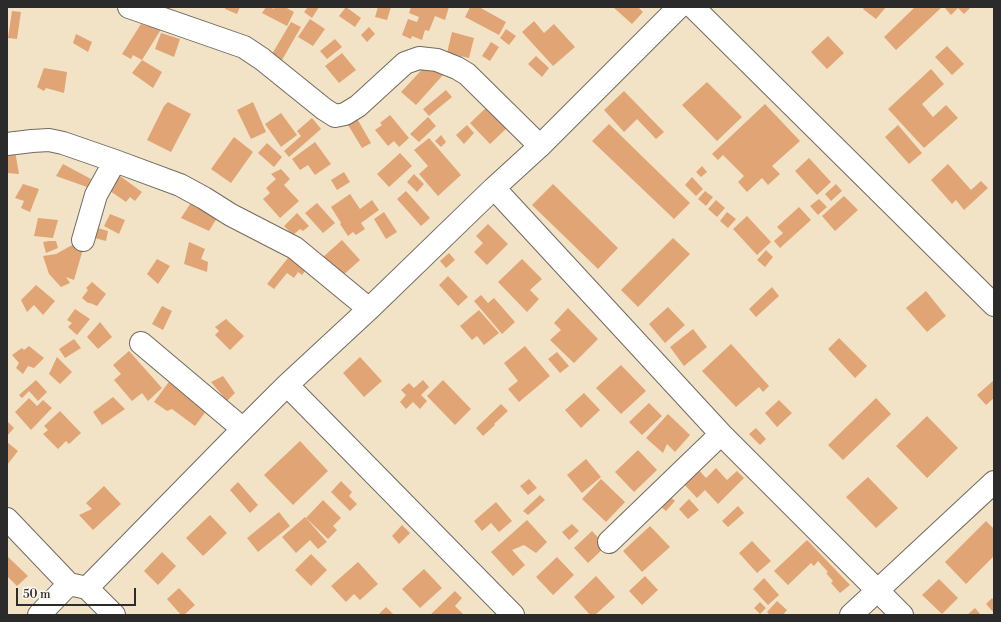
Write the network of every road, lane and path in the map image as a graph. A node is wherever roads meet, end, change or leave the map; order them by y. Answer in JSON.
{"nodes":[{"id":1,"x":129,"y":7,"type":"edge"},
{"id":2,"x":679,"y":7,"type":"edge"},
{"id":3,"x":693,"y":7,"type":"edge"},
{"id":4,"x":7,"y":144,"type":"edge"},
{"id":5,"x":540,"y":146,"type":"junction"},
{"id":6,"x":115,"y":161,"type":"junction"},
{"id":7,"x":494,"y":188,"type":"junction"},
{"id":8,"x":83,"y":240,"type":"dead end"},
{"id":9,"x":994,"y":305,"type":"edge"},
{"id":10,"x":369,"y":309,"type":"junction"},
{"id":11,"x":141,"y":343,"type":"dead end"},
{"id":12,"x":287,"y":385,"type":"junction"},
{"id":13,"x":243,"y":429,"type":"junction"},
{"id":14,"x":721,"y":434,"type":"junction"},
{"id":15,"x":994,"y":482,"type":"edge"},
{"id":16,"x":7,"y":519,"type":"edge"},
{"id":17,"x":609,"y":542,"type":"dead end"},
{"id":18,"x":78,"y":586,"type":"junction"},
{"id":19,"x":878,"y":590,"type":"junction"},
{"id":20,"x":39,"y":615,"type":"edge"},
{"id":21,"x":114,"y":615,"type":"edge"},
{"id":22,"x":513,"y":615,"type":"edge"},
{"id":23,"x":852,"y":615,"type":"edge"},
{"id":24,"x":902,"y":615,"type":"edge"}],
"edges":[{"from":1,"to":5,"type":"street"},
{"from":2,"to":5,"type":"street"},
{"from":3,"to":9,"type":"street"},
{"from":4,"to":6,"type":"street"},
{"from":5,"to":7,"type":"street"},
{"from":6,"to":8,"type":"street"},
{"from":6,"to":10,"type":"street"},
{"from":7,"to":10,"type":"street"},
{"from":7,"to":14,"type":"street"},
{"from":10,"to":12,"type":"street"},
{"from":11,"to":13,"type":"street"},
{"from":12,"to":13,"type":"street"},
{"from":12,"to":22,"type":"street"},
{"from":13,"to":18,"type":"street"},
{"from":14,"to":17,"type":"street"},
{"from":14,"to":19,"type":"street"},
{"from":15,"to":19,"type":"street"},
{"from":16,"to":18,"type":"street"},
{"from":18,"to":20,"type":"street"},
{"from":18,"to":21,"type":"street"},
{"from":19,"to":23,"type":"street"},
{"from":19,"to":24,"type":"street"}]}
